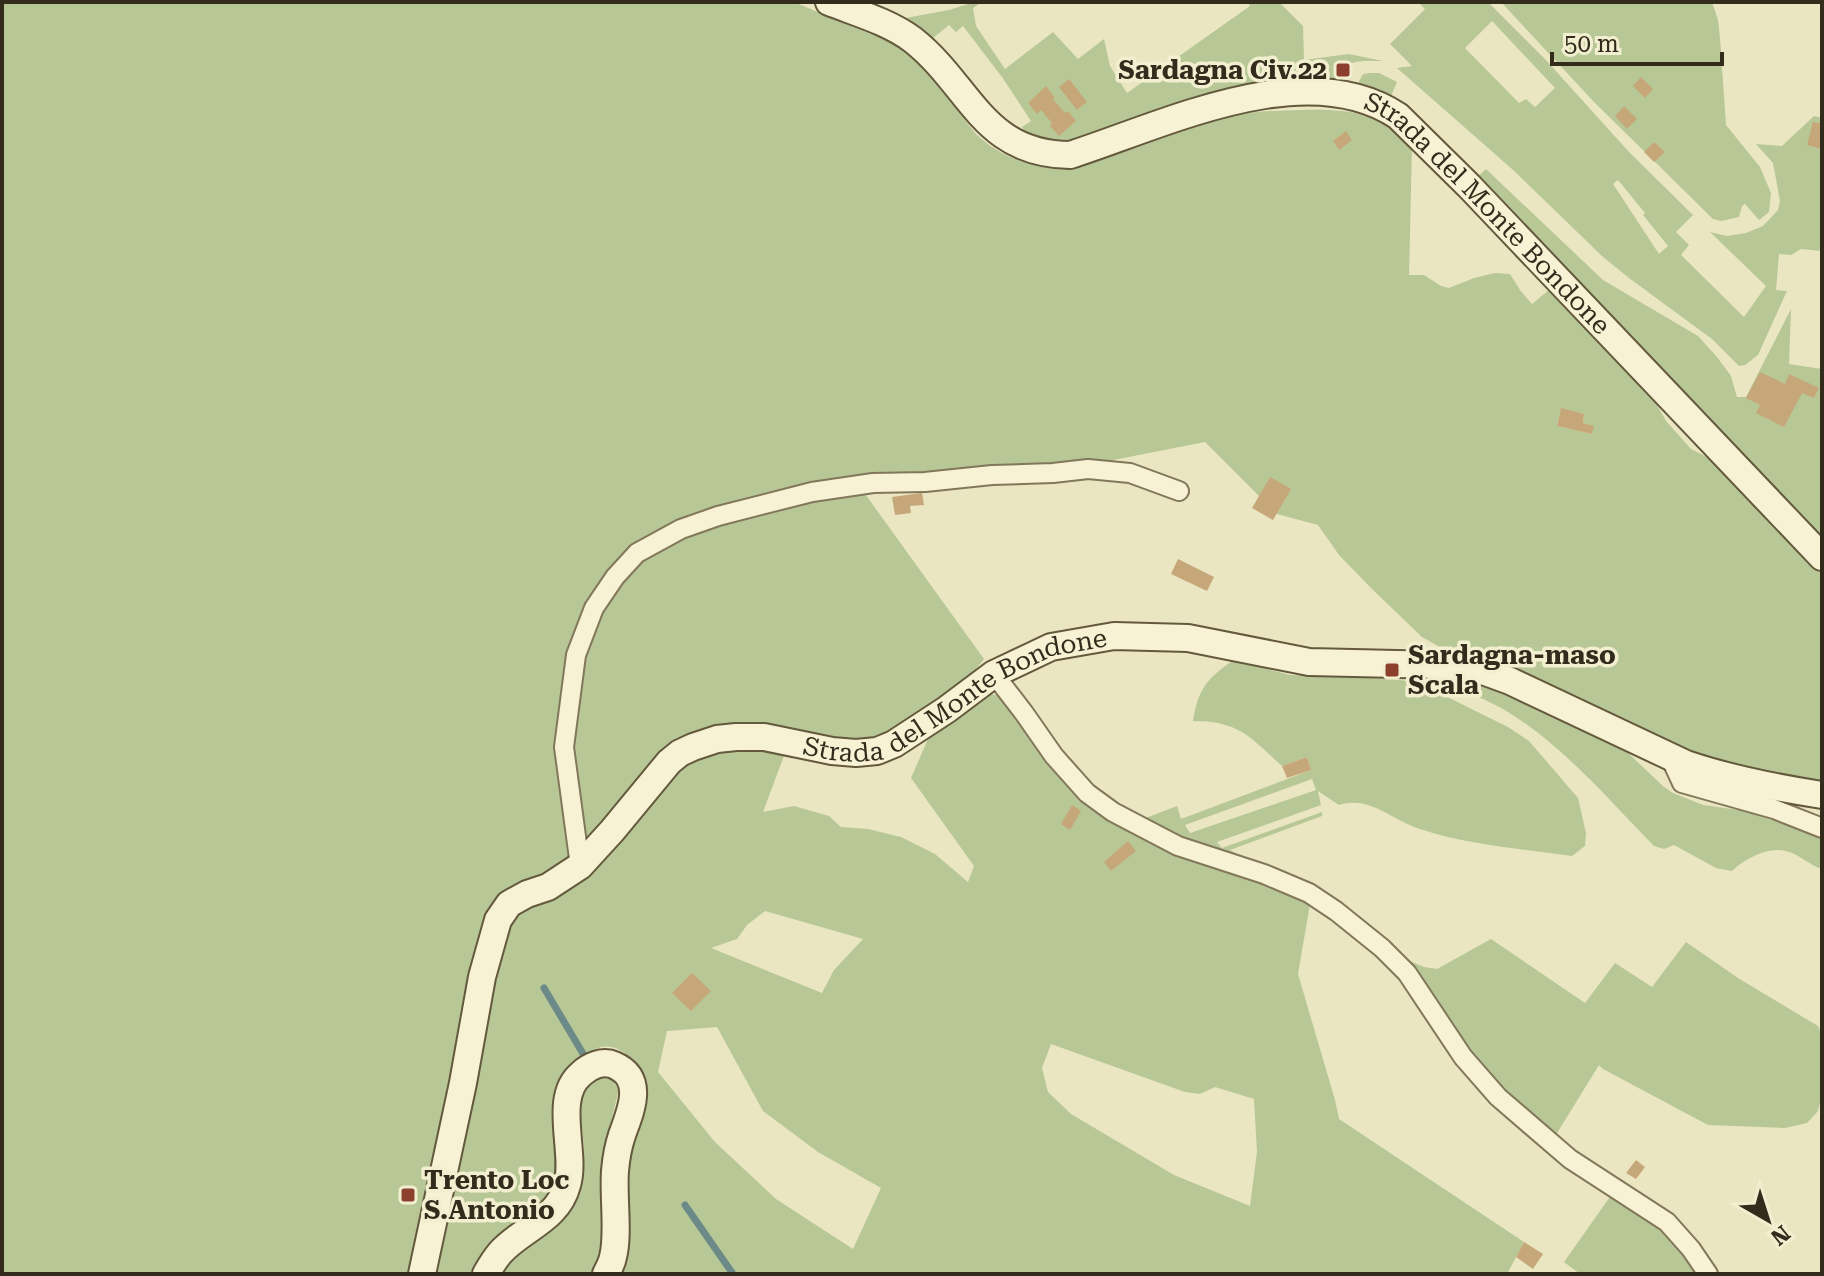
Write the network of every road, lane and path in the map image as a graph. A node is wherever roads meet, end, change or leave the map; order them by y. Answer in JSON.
{"nodes":[{"id":1,"x":829,"y":2,"type":"edge"},
{"id":2,"x":1179,"y":491,"type":"dead end"},
{"id":3,"x":1822,"y":557,"type":"edge"},
{"id":4,"x":994,"y":674,"type":"junction"},
{"id":5,"x":1670,"y":757,"type":"junction"},
{"id":6,"x":1822,"y":795,"type":"edge"},
{"id":7,"x":1822,"y":828,"type":"edge"},
{"id":8,"x":580,"y":866,"type":"junction"},
{"id":9,"x":422,"y":1274,"type":"edge"},
{"id":10,"x":486,"y":1274,"type":"edge"},
{"id":11,"x":606,"y":1274,"type":"edge"},
{"id":12,"x":1708,"y":1274,"type":"edge"}],
"edges":[{"from":1,"to":3,"type":"street","name":"Strada del Monte Bondone"},
{"from":2,"to":8,"type":"street"},
{"from":4,"to":5,"type":"street","name":"Strada del Monte Bondone"},
{"from":4,"to":8,"type":"street","name":"Strada del Monte Bondone"},
{"from":4,"to":12,"type":"street"},
{"from":5,"to":6,"type":"street","name":"Strada del Monte Bondone"},
{"from":5,"to":7,"type":"street"},
{"from":8,"to":9,"type":"street","name":"Strada del Monte Bondone"},
{"from":10,"to":11,"type":"street"}]}
